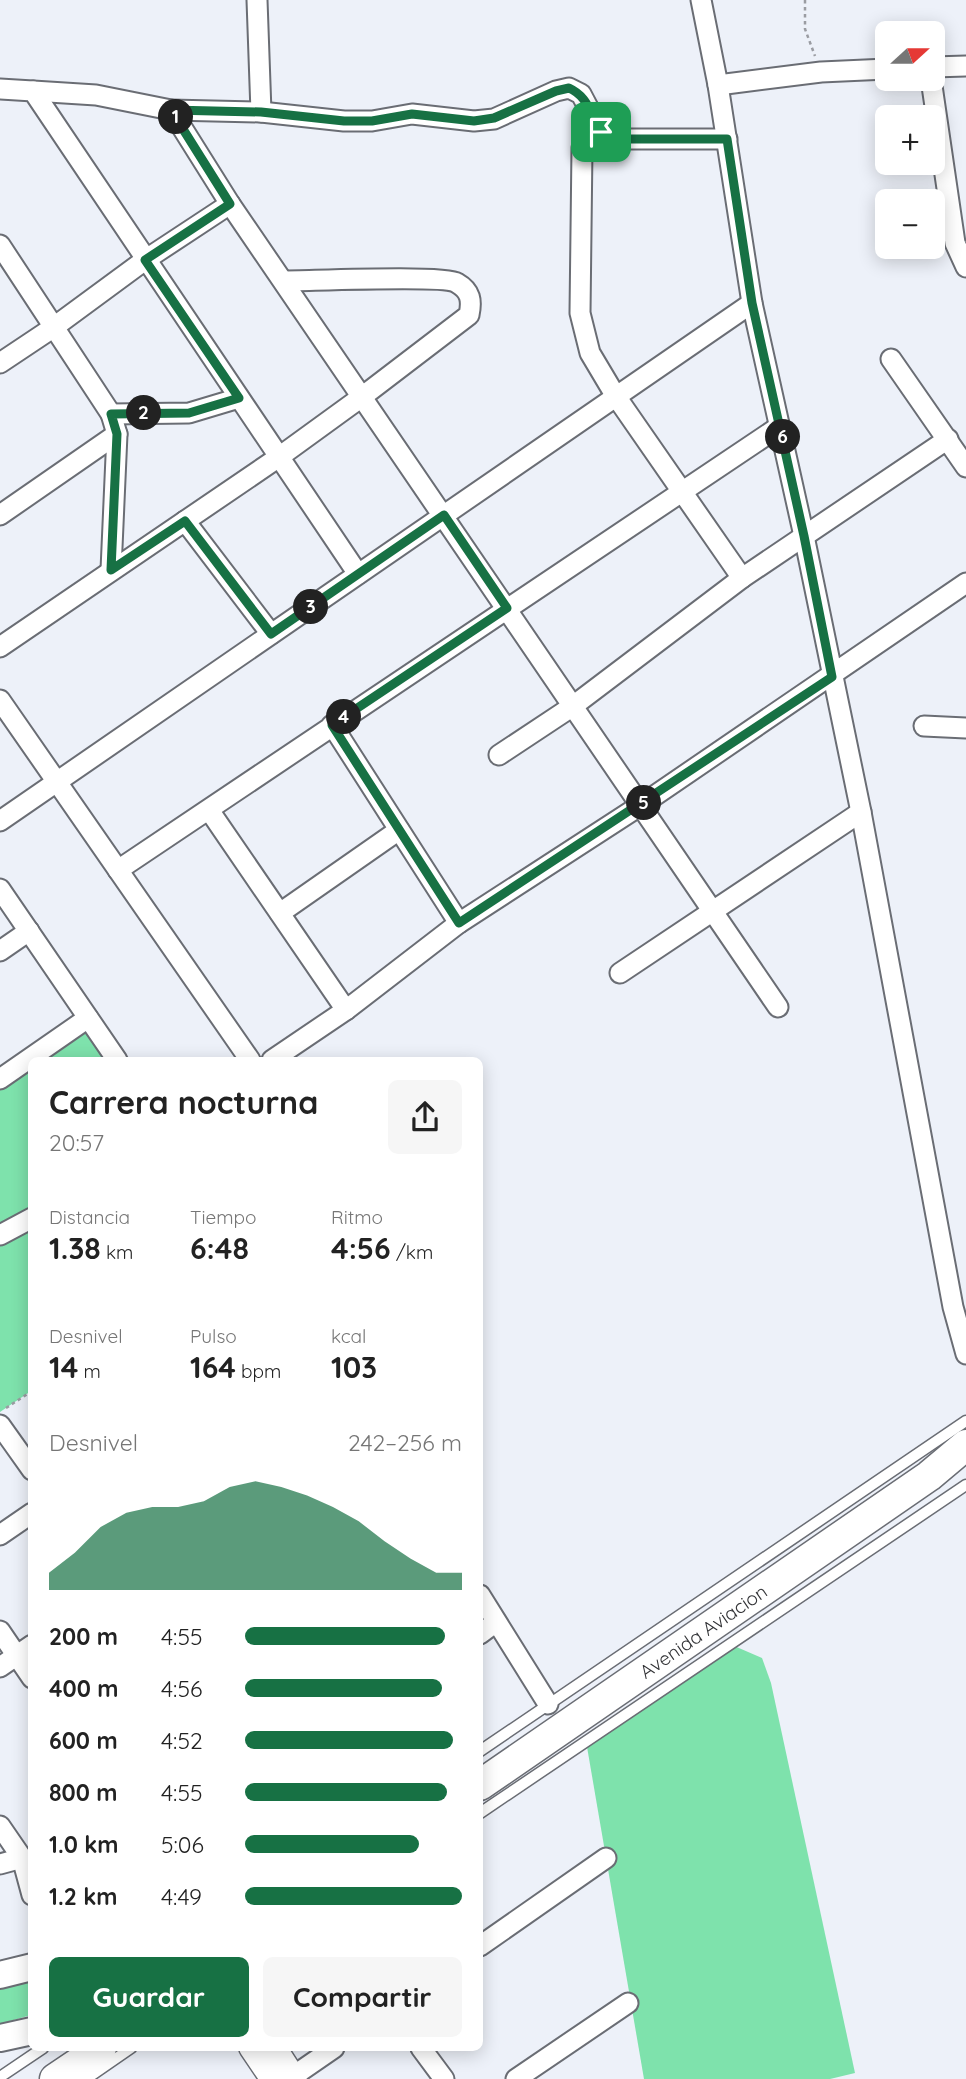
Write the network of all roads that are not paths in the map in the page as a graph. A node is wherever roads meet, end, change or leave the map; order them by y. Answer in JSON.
{"nodes":[{"id":1,"x":257,"y":0,"type":"edge"},
{"id":2,"x":701,"y":0,"type":"edge"},
{"id":3,"x":966,"y":66,"type":"edge"},
{"id":4,"x":945,"y":67,"type":"edge"},
{"id":5,"x":875,"y":70,"type":"edge"},
{"id":6,"x":718,"y":85,"type":"junction"},
{"id":7,"x":0,"y":89,"type":"edge"},
{"id":8,"x":33,"y":91,"type":"junction"},
{"id":9,"x":932,"y":91,"type":"edge"},
{"id":10,"x":171,"y":110,"type":"junction"},
{"id":11,"x":590,"y":110,"type":"junction"},
{"id":12,"x":261,"y":112,"type":"junction"},
{"id":13,"x":727,"y":139,"type":"junction"},
{"id":14,"x":230,"y":204,"type":"junction"},
{"id":15,"x":0,"y":245,"type":"edge"},
{"id":16,"x":145,"y":260,"type":"junction"},
{"id":17,"x":966,"y":267,"type":"edge"},
{"id":18,"x":285,"y":282,"type":"junction"},
{"id":19,"x":752,"y":303,"type":"junction"},
{"id":20,"x":54,"y":327,"type":"junction"},
{"id":21,"x":891,"y":359,"type":"dead end"},
{"id":22,"x":0,"y":363,"type":"edge"},
{"id":23,"x":615,"y":395,"type":"junction"},
{"id":24,"x":363,"y":396,"type":"junction"},
{"id":25,"x":239,"y":398,"type":"junction"},
{"id":26,"x":111,"y":414,"type":"junction"},
{"id":27,"x":780,"y":426,"type":"junction"},
{"id":28,"x":117,"y":434,"type":"junction"},
{"id":29,"x":948,"y":439,"type":"junction"},
{"id":30,"x":279,"y":457,"type":"junction"},
{"id":31,"x":966,"y":467,"type":"edge"},
{"id":32,"x":682,"y":491,"type":"junction"},
{"id":33,"x":0,"y":515,"type":"edge"},
{"id":34,"x":444,"y":515,"type":"junction"},
{"id":35,"x":185,"y":521,"type":"junction"},
{"id":36,"x":804,"y":536,"type":"junction"},
{"id":37,"x":111,"y":570,"type":"junction"},
{"id":38,"x":358,"y":575,"type":"junction"},
{"id":39,"x":742,"y":578,"type":"junction"},
{"id":40,"x":966,"y":583,"type":"edge"},
{"id":41,"x":507,"y":608,"type":"junction"},
{"id":42,"x":271,"y":634,"type":"junction"},
{"id":43,"x":0,"y":647,"type":"edge"},
{"id":44,"x":832,"y":677,"type":"junction"},
{"id":45,"x":0,"y":700,"type":"edge"},
{"id":46,"x":573,"y":706,"type":"junction"},
{"id":47,"x":332,"y":725,"type":"junction"},
{"id":48,"x":924,"y":726,"type":"dead end"},
{"id":49,"x":966,"y":728,"type":"edge"},
{"id":50,"x":499,"y":755,"type":"dead end"},
{"id":51,"x":56,"y":782,"type":"junction"},
{"id":52,"x":640,"y":805,"type":"junction"},
{"id":53,"x":209,"y":810,"type":"junction"},
{"id":54,"x":861,"y":812,"type":"junction"},
{"id":55,"x":0,"y":821,"type":"edge"},
{"id":56,"x":398,"y":830,"type":"junction"},
{"id":57,"x":118,"y":870,"type":"junction"},
{"id":58,"x":0,"y":889,"type":"edge"},
{"id":59,"x":715,"y":911,"type":"junction"},
{"id":60,"x":280,"y":914,"type":"junction"},
{"id":61,"x":459,"y":923,"type":"junction"},
{"id":62,"x":29,"y":931,"type":"junction"},
{"id":63,"x":0,"y":951,"type":"edge"},
{"id":64,"x":620,"y":973,"type":"dead end"},
{"id":65,"x":778,"y":1007,"type":"dead end"},
{"id":66,"x":346,"y":1010,"type":"junction"},
{"id":67,"x":88,"y":1018,"type":"junction"},
{"id":68,"x":32,"y":1057,"type":"edge"},
{"id":69,"x":115,"y":1057,"type":"edge"},
{"id":70,"x":248,"y":1057,"type":"edge"},
{"id":71,"x":276,"y":1057,"type":"edge"},
{"id":72,"x":28,"y":1060,"type":"edge"},
{"id":73,"x":0,"y":1079,"type":"edge"},
{"id":74,"x":28,"y":1220,"type":"edge"},
{"id":75,"x":0,"y":1235,"type":"edge"},
{"id":76,"x":959,"y":1302,"type":"edge"},
{"id":77,"x":966,"y":1354,"type":"edge"},
{"id":78,"x":966,"y":1421,"type":"edge"},
{"id":79,"x":0,"y":1424,"type":"edge"},
{"id":80,"x":966,"y":1445,"type":"edge"},
{"id":81,"x":966,"y":1457,"type":"edge"},
{"id":82,"x":28,"y":1464,"type":"edge"},
{"id":83,"x":929,"y":1476,"type":"junction"},
{"id":84,"x":966,"y":1485,"type":"edge"},
{"id":85,"x":28,"y":1516,"type":"edge"},
{"id":86,"x":0,"y":1535,"type":"edge"},
{"id":87,"x":483,"y":1600,"type":"edge"},
{"id":88,"x":496,"y":1622,"type":"junction"},
{"id":89,"x":0,"y":1631,"type":"edge"},
{"id":90,"x":483,"y":1631,"type":"edge"},
{"id":91,"x":16,"y":1656,"type":"edge"},
{"id":92,"x":28,"y":1672,"type":"edge"},
{"id":93,"x":548,"y":1704,"type":"junction"},
{"id":94,"x":483,"y":1749,"type":"edge"},
{"id":95,"x":483,"y":1784,"type":"edge"},
{"id":96,"x":483,"y":1811,"type":"edge"},
{"id":97,"x":0,"y":1826,"type":"edge"},
{"id":98,"x":22,"y":1858,"type":"junction"},
{"id":99,"x":606,"y":1858,"type":"dead end"},
{"id":100,"x":0,"y":1864,"type":"edge"},
{"id":101,"x":28,"y":1880,"type":"edge"},
{"id":102,"x":483,"y":1944,"type":"edge"},
{"id":103,"x":28,"y":1968,"type":"edge"},
{"id":104,"x":0,"y":1975,"type":"edge"},
{"id":105,"x":628,"y":2003,"type":"dead end"},
{"id":106,"x":28,"y":2032,"type":"edge"},
{"id":107,"x":0,"y":2038,"type":"edge"},
{"id":108,"x":39,"y":2051,"type":"edge"},
{"id":109,"x":97,"y":2051,"type":"edge"},
{"id":110,"x":127,"y":2051,"type":"edge"},
{"id":111,"x":255,"y":2051,"type":"edge"},
{"id":112,"x":276,"y":2051,"type":"edge"},
{"id":113,"x":329,"y":2051,"type":"edge"},
{"id":114,"x":423,"y":2051,"type":"edge"},
{"id":115,"x":0,"y":2077,"type":"edge"},
{"id":116,"x":287,"y":2078,"type":"edge"},
{"id":117,"x":55,"y":2079,"type":"edge"},
{"id":118,"x":86,"y":2079,"type":"edge"},
{"id":119,"x":444,"y":2079,"type":"edge"},
{"id":120,"x":516,"y":2079,"type":"edge"}],
"edges":[{"from":1,"to":12,"type":"street"},
{"from":2,"to":6,"type":"street"},
{"from":3,"to":4,"type":"street"},
{"from":5,"to":6,"type":"street"},
{"from":6,"to":13,"type":"street"},
{"from":7,"to":8,"type":"street"},
{"from":8,"to":10,"type":"street"},
{"from":8,"to":16,"type":"street"},
{"from":9,"to":17,"type":"street"},
{"from":10,"to":12,"type":"street"},
{"from":10,"to":14,"type":"street"},
{"from":11,"to":12,"type":"street"},
{"from":11,"to":13,"type":"street"},
{"from":11,"to":23,"type":"street"},
{"from":13,"to":19,"type":"street"},
{"from":14,"to":16,"type":"street"},
{"from":14,"to":18,"type":"street"},
{"from":15,"to":20,"type":"street"},
{"from":16,"to":20,"type":"street"},
{"from":16,"to":25,"type":"street"},
{"from":18,"to":24,"type":"street"},
{"from":18,"to":24,"type":"street"},
{"from":19,"to":23,"type":"street"},
{"from":19,"to":27,"type":"street"},
{"from":20,"to":22,"type":"street"},
{"from":20,"to":26,"type":"street"},
{"from":21,"to":29,"type":"street"},
{"from":23,"to":32,"type":"street"},
{"from":23,"to":34,"type":"street"},
{"from":24,"to":30,"type":"street"},
{"from":24,"to":34,"type":"street"},
{"from":25,"to":26,"type":"street"},
{"from":25,"to":30,"type":"street"},
{"from":26,"to":28,"type":"street"},
{"from":27,"to":32,"type":"street"},
{"from":27,"to":36,"type":"street"},
{"from":28,"to":33,"type":"street"},
{"from":28,"to":37,"type":"street"},
{"from":29,"to":31,"type":"street"},
{"from":29,"to":36,"type":"street"},
{"from":30,"to":35,"type":"street"},
{"from":30,"to":38,"type":"street"},
{"from":32,"to":39,"type":"street"},
{"from":32,"to":41,"type":"street"},
{"from":34,"to":38,"type":"street"},
{"from":34,"to":41,"type":"street"},
{"from":35,"to":37,"type":"street"},
{"from":35,"to":42,"type":"street"},
{"from":36,"to":39,"type":"street"},
{"from":36,"to":44,"type":"street"},
{"from":37,"to":43,"type":"street"},
{"from":38,"to":42,"type":"street"},
{"from":39,"to":46,"type":"street"},
{"from":40,"to":44,"type":"street"},
{"from":41,"to":46,"type":"street"},
{"from":41,"to":47,"type":"street"},
{"from":42,"to":51,"type":"street"},
{"from":44,"to":52,"type":"street"},
{"from":44,"to":54,"type":"street"},
{"from":45,"to":51,"type":"street"},
{"from":46,"to":50,"type":"street"},
{"from":46,"to":52,"type":"street"},
{"from":47,"to":53,"type":"street"},
{"from":47,"to":56,"type":"street"},
{"from":48,"to":49,"type":"street"},
{"from":51,"to":55,"type":"street"},
{"from":51,"to":57,"type":"street"},
{"from":52,"to":59,"type":"street"},
{"from":52,"to":61,"type":"street"},
{"from":53,"to":57,"type":"street"},
{"from":53,"to":60,"type":"street"},
{"from":54,"to":59,"type":"street"},
{"from":54,"to":76,"type":"street"},
{"from":56,"to":60,"type":"street"},
{"from":56,"to":61,"type":"street"},
{"from":57,"to":70,"type":"street"},
{"from":58,"to":62,"type":"street"},
{"from":59,"to":64,"type":"street"},
{"from":59,"to":65,"type":"street"},
{"from":60,"to":66,"type":"street"},
{"from":61,"to":66,"type":"street"},
{"from":62,"to":63,"type":"street"},
{"from":62,"to":67,"type":"street"},
{"from":66,"to":71,"type":"street"},
{"from":67,"to":68,"type":"street"},
{"from":67,"to":69,"type":"street"},
{"from":72,"to":73,"type":"street"},
{"from":74,"to":75,"type":"street"},
{"from":76,"to":77,"type":"street"},
{"from":78,"to":93,"type":"lane"},
{"from":79,"to":82,"type":"street"},
{"from":80,"to":83,"type":"main road"},
{"from":81,"to":83,"type":"main road"},
{"from":83,"to":95,"type":"main road","name":"Avenida Aviacion"},
{"from":84,"to":96,"type":"lane"},
{"from":85,"to":86,"type":"street"},
{"from":87,"to":88,"type":"street"},
{"from":88,"to":90,"type":"street"},
{"from":88,"to":93,"type":"street"},
{"from":89,"to":91,"type":"street"},
{"from":91,"to":92,"type":"street"},
{"from":93,"to":94,"type":"lane"},
{"from":97,"to":98,"type":"street"},
{"from":98,"to":100,"type":"street"},
{"from":98,"to":101,"type":"street"},
{"from":99,"to":102,"type":"street"},
{"from":103,"to":104,"type":"main road"},
{"from":105,"to":120,"type":"street"},
{"from":106,"to":107,"type":"main road"},
{"from":108,"to":115,"type":"lane"},
{"from":109,"to":117,"type":"main road"},
{"from":110,"to":118,"type":"lane"},
{"from":111,"to":116,"type":"street"},
{"from":112,"to":116,"type":"street"},
{"from":113,"to":116,"type":"street"},
{"from":114,"to":119,"type":"street"}]}
